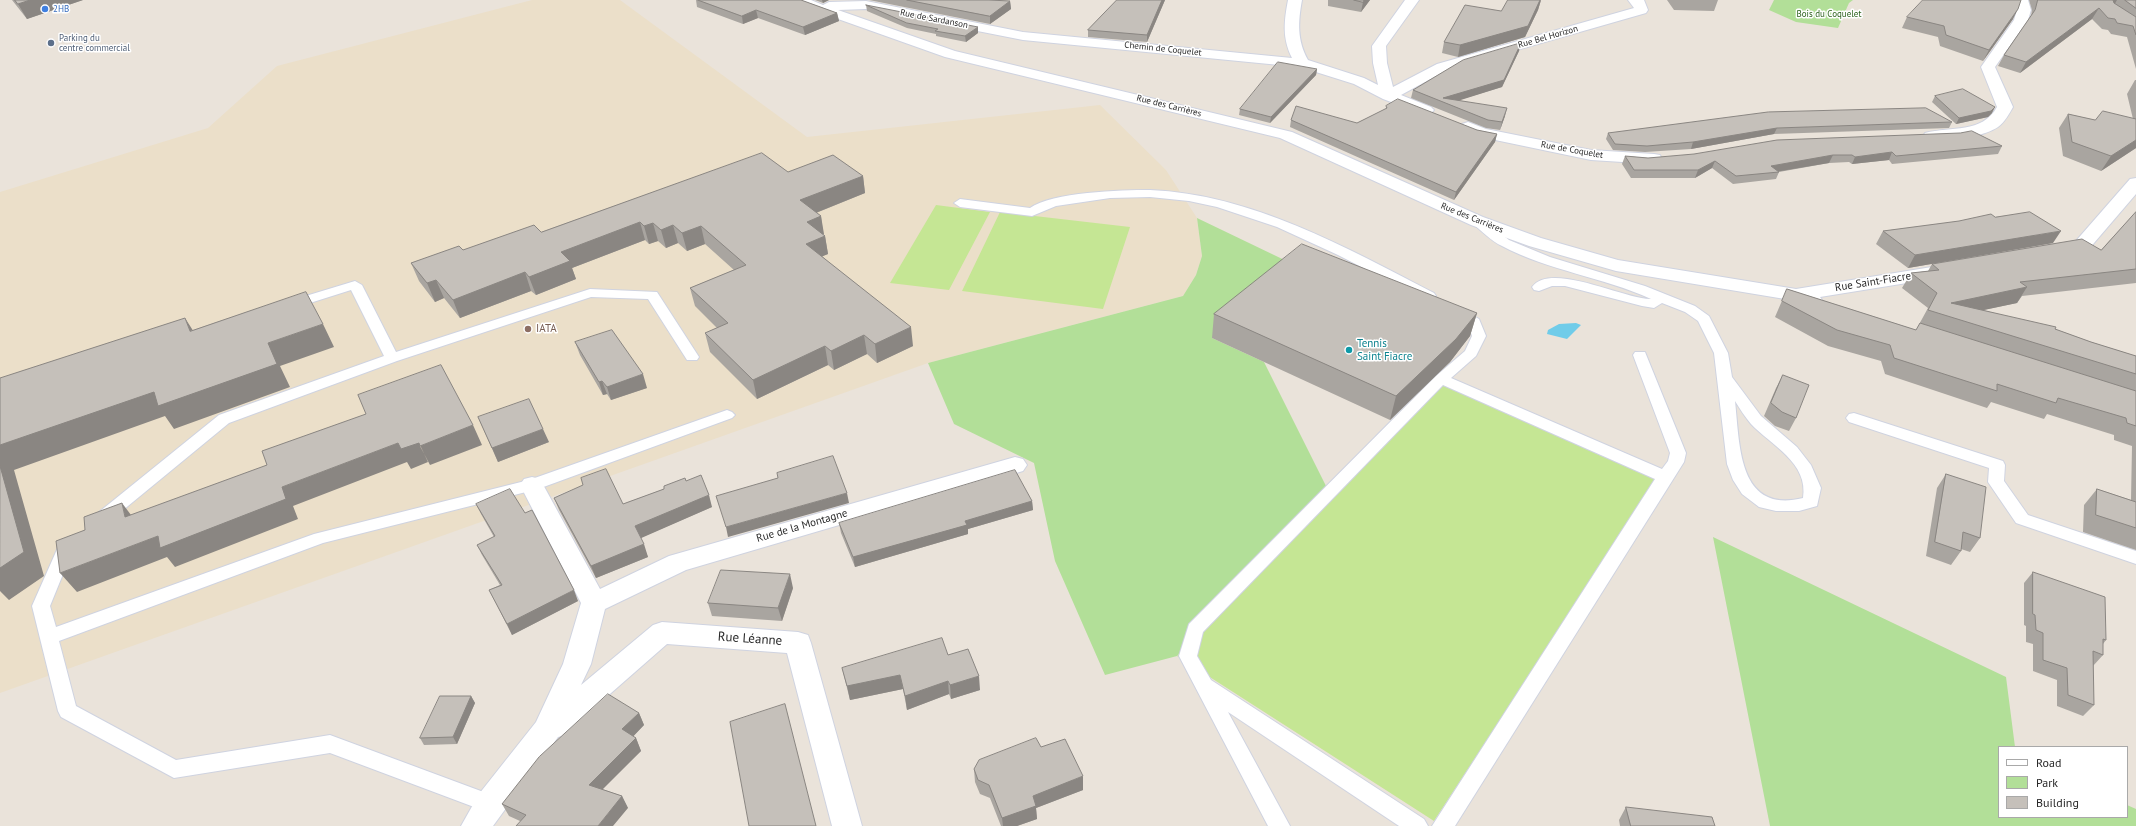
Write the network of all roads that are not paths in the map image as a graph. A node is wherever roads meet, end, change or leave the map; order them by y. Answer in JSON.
{"nodes":[{"id":1,"x":798,"y":0,"type":"edge"},
{"id":2,"x":1295,"y":0,"type":"edge"},
{"id":3,"x":1412,"y":0,"type":"edge"},
{"id":4,"x":1635,"y":0,"type":"edge"},
{"id":5,"x":2021,"y":0,"type":"edge"},
{"id":6,"x":816,"y":6,"type":"junction"},
{"id":7,"x":1023,"y":36,"type":"joint"},
{"id":8,"x":1302,"y":63,"type":"junction"},
{"id":9,"x":1388,"y":96,"type":"junction"},
{"id":10,"x":1917,"y":136,"type":"edge"},
{"id":11,"x":1668,"y":157,"type":"edge"},
{"id":12,"x":2136,"y":183,"type":"edge"},
{"id":13,"x":960,"y":204,"type":"dead end"},
{"id":14,"x":1477,"y":221,"type":"junction"},
{"id":15,"x":2041,"y":255,"type":"edge"},
{"id":16,"x":1956,"y":269,"type":"edge"},
{"id":17,"x":1538,"y":287,"type":"dead end"},
{"id":18,"x":1795,"y":295,"type":"junction"},
{"id":19,"x":1660,"y":298,"type":"junction"},
{"id":20,"x":1833,"y":307,"type":"edge"},
{"id":21,"x":282,"y":308,"type":"edge"},
{"id":22,"x":1640,"y":355,"type":"dead end"},
{"id":23,"x":692,"y":357,"type":"dead end"},
{"id":24,"x":392,"y":358,"type":"junction"},
{"id":25,"x":1725,"y":377,"type":"junction"},
{"id":26,"x":1441,"y":379,"type":"junction"},
{"id":27,"x":727,"y":415,"type":"dead end"},
{"id":28,"x":1854,"y":418,"type":"dead end"},
{"id":29,"x":1015,"y":465,"type":"dead end"},
{"id":30,"x":1665,"y":477,"type":"junction"},
{"id":31,"x":532,"y":485,"type":"junction"},
{"id":32,"x":96,"y":524,"type":"edge"},
{"id":33,"x":77,"y":539,"type":"edge"},
{"id":34,"x":2136,"y":558,"type":"edge"},
{"id":35,"x":594,"y":603,"type":"junction"},
{"id":36,"x":50,"y":638,"type":"junction"},
{"id":37,"x":1203,"y":685,"type":"junction"},
{"id":38,"x":548,"y":730,"type":"junction"},
{"id":39,"x":490,"y":804,"type":"junction"},
{"id":40,"x":476,"y":826,"type":"edge"},
{"id":41,"x":847,"y":826,"type":"edge"},
{"id":42,"x":1279,"y":826,"type":"edge"},
{"id":43,"x":1417,"y":826,"type":"edge"},
{"id":44,"x":1443,"y":826,"type":"edge"}],
"edges":[{"from":1,"to":6,"type":"street","name":"Rue de Sardanson"},
{"from":2,"to":8,"type":"street"},
{"from":3,"to":9,"type":"street"},
{"from":4,"to":9,"type":"street","name":"Rue Bel Horizon"},
{"from":5,"to":10,"type":"street"},
{"from":6,"to":7,"type":"street","name":"Rue de Sardanson"},
{"from":6,"to":14,"type":"street","name":"Rue des Carrières"},
{"from":7,"to":8,"type":"street","name":"Chemin de Coquelet"},
{"from":8,"to":9,"type":"street","name":"Rue de Coquelet"},
{"from":9,"to":11,"type":"street","name":"Rue de Coquelet"},
{"from":12,"to":15,"type":"street"},
{"from":13,"to":26,"type":"lane"},
{"from":14,"to":18,"type":"street","name":"Rue des Carrières"},
{"from":14,"to":19,"type":"lane"},
{"from":16,"to":18,"type":"street","name":"Rue Saint-Fiacre"},
{"from":17,"to":19,"type":"lane"},
{"from":18,"to":20,"type":"street","name":"Rue des Carrières"},
{"from":19,"to":25,"type":"lane"},
{"from":21,"to":24,"type":"lane"},
{"from":22,"to":30,"type":"lane"},
{"from":23,"to":24,"type":"lane"},
{"from":24,"to":32,"type":"lane"},
{"from":25,"to":25,"type":"lane"},
{"from":26,"to":30,"type":"lane"},
{"from":26,"to":37,"type":"lane"},
{"from":27,"to":31,"type":"lane"},
{"from":28,"to":34,"type":"lane"},
{"from":29,"to":35,"type":"street","name":"Rue de la Montagne"},
{"from":30,"to":44,"type":"lane"},
{"from":31,"to":35,"type":"street"},
{"from":31,"to":36,"type":"lane"},
{"from":33,"to":36,"type":"lane"},
{"from":35,"to":38,"type":"street"},
{"from":36,"to":39,"type":"lane"},
{"from":37,"to":42,"type":"lane"},
{"from":37,"to":43,"type":"lane"},
{"from":38,"to":39,"type":"street"},
{"from":38,"to":41,"type":"street","name":"Rue Léanne"},
{"from":39,"to":40,"type":"street"}]}
